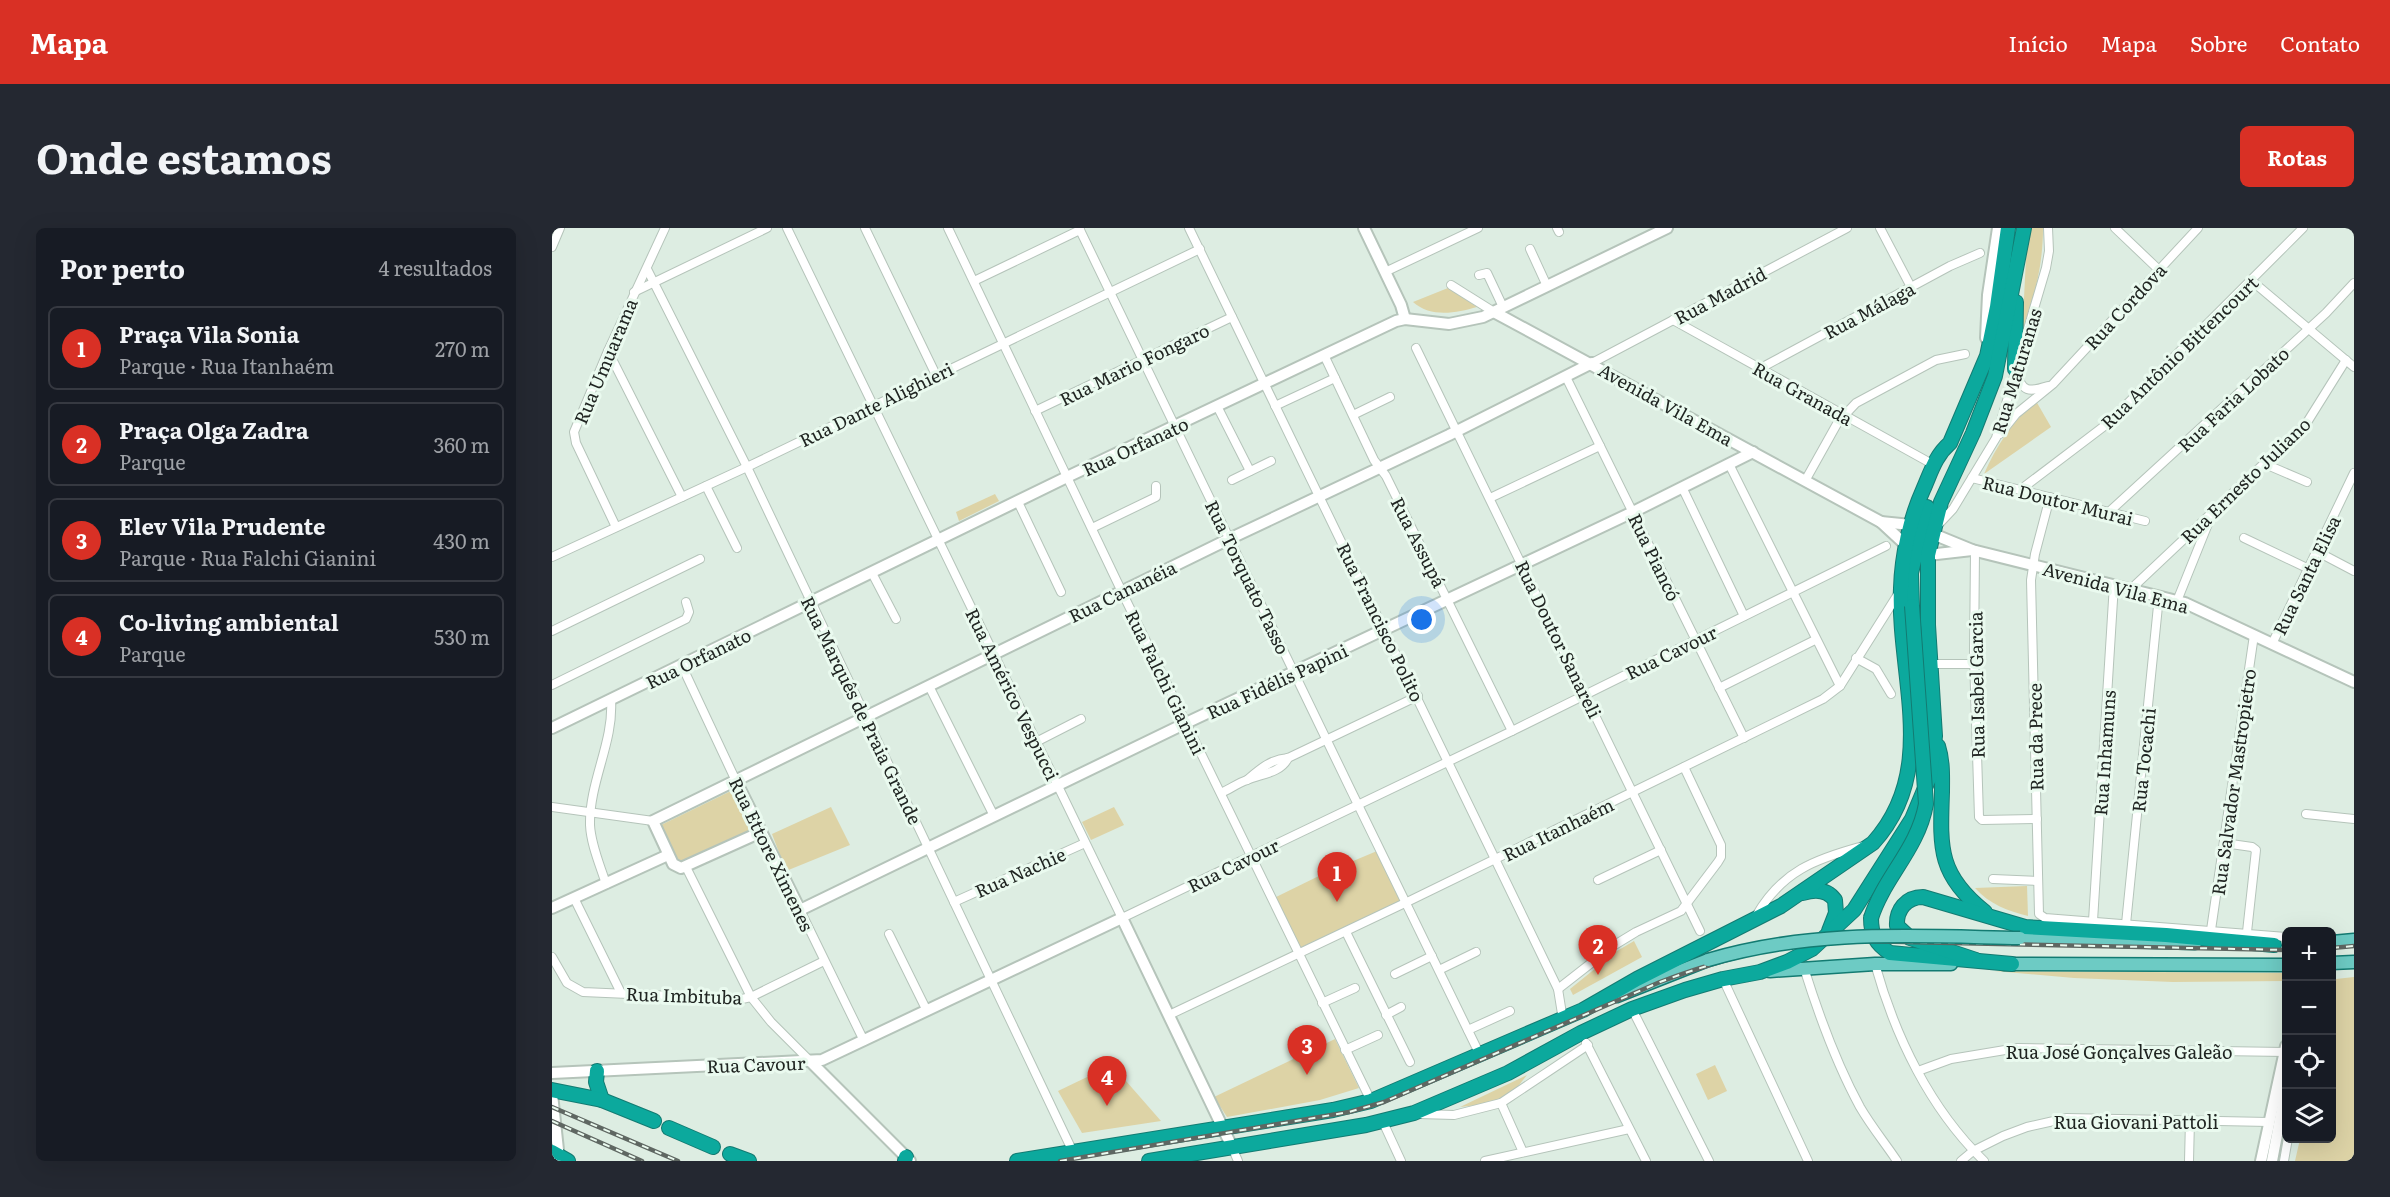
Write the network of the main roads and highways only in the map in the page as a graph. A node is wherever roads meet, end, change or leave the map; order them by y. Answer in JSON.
{"nodes":[{"id":1,"x":2008,"y":228,"type":"edge"},
{"id":2,"x":2024,"y":228,"type":"edge"},
{"id":3,"x":2013,"y":286,"type":"junction"},
{"id":4,"x":2016,"y":369,"type":"road end"},
{"id":5,"x":1950,"y":443,"type":"junction"},
{"id":6,"x":1921,"y":529,"type":"junction"},
{"id":7,"x":1917,"y":550,"type":"junction"},
{"id":8,"x":1935,"y":736,"type":"junction"},
{"id":9,"x":1802,"y":893,"type":"junction"},
{"id":10,"x":1992,"y":918,"type":"junction"},
{"id":11,"x":1827,"y":936,"type":"junction"},
{"id":12,"x":2354,"y":940,"type":"edge"},
{"id":13,"x":2336,"y":942,"type":"edge"},
{"id":14,"x":2280,"y":945,"type":"edge"},
{"id":15,"x":1976,"y":960,"type":"junction"},
{"id":16,"x":2354,"y":962,"type":"edge"},
{"id":17,"x":2336,"y":963,"type":"edge"},
{"id":18,"x":2012,"y":964,"type":"junction"},
{"id":19,"x":2282,"y":965,"type":"edge"},
{"id":20,"x":1760,"y":972,"type":"junction"},
{"id":21,"x":1583,"y":1010,"type":"junction"},
{"id":22,"x":597,"y":1071,"type":"road end"},
{"id":23,"x":552,"y":1092,"type":"edge"},
{"id":24,"x":602,"y":1100,"type":"junction"},
{"id":25,"x":654,"y":1121,"type":"dead end"},
{"id":26,"x":669,"y":1128,"type":"dead end"},
{"id":27,"x":713,"y":1147,"type":"dead end"},
{"id":28,"x":730,"y":1154,"type":"dead end"},
{"id":29,"x":1072,"y":1156,"type":"edge"},
{"id":30,"x":1027,"y":1160,"type":"edge"},
{"id":31,"x":748,"y":1161,"type":"edge"},
{"id":32,"x":1149,"y":1161,"type":"edge"}],
"edges":[{"from":1,"to":5,"type":"highway"},
{"from":2,"to":3,"type":"highway"},
{"from":3,"to":4,"type":"highway"},
{"from":3,"to":6,"type":"highway"},
{"from":5,"to":6,"type":"highway"},
{"from":5,"to":6,"type":"highway"},
{"from":6,"to":7,"type":"highway"},
{"from":7,"to":8,"type":"highway"},
{"from":7,"to":9,"type":"highway"},
{"from":7,"to":15,"type":"highway","bridge":true},
{"from":8,"to":10,"type":"highway"},
{"from":8,"to":11,"type":"highway"},
{"from":9,"to":11,"type":"highway"},
{"from":9,"to":21,"type":"highway"},
{"from":10,"to":14,"type":"highway"},
{"from":10,"to":15,"type":"highway"},
{"from":11,"to":20,"type":"highway"},
{"from":12,"to":13,"type":"main road"},
{"from":14,"to":21,"type":"main road","bridge":true},
{"from":15,"to":18,"type":"highway"},
{"from":16,"to":17,"type":"main road"},
{"from":18,"to":19,"type":"main road"},
{"from":18,"to":20,"type":"main road"},
{"from":20,"to":32,"type":"highway"},
{"from":21,"to":29,"type":"highway"},
{"from":22,"to":24,"type":"highway"},
{"from":23,"to":24,"type":"highway"},
{"from":24,"to":25,"type":"highway"},
{"from":26,"to":27,"type":"highway"},
{"from":28,"to":31,"type":"highway"},
{"from":29,"to":30,"type":"highway"}]}
